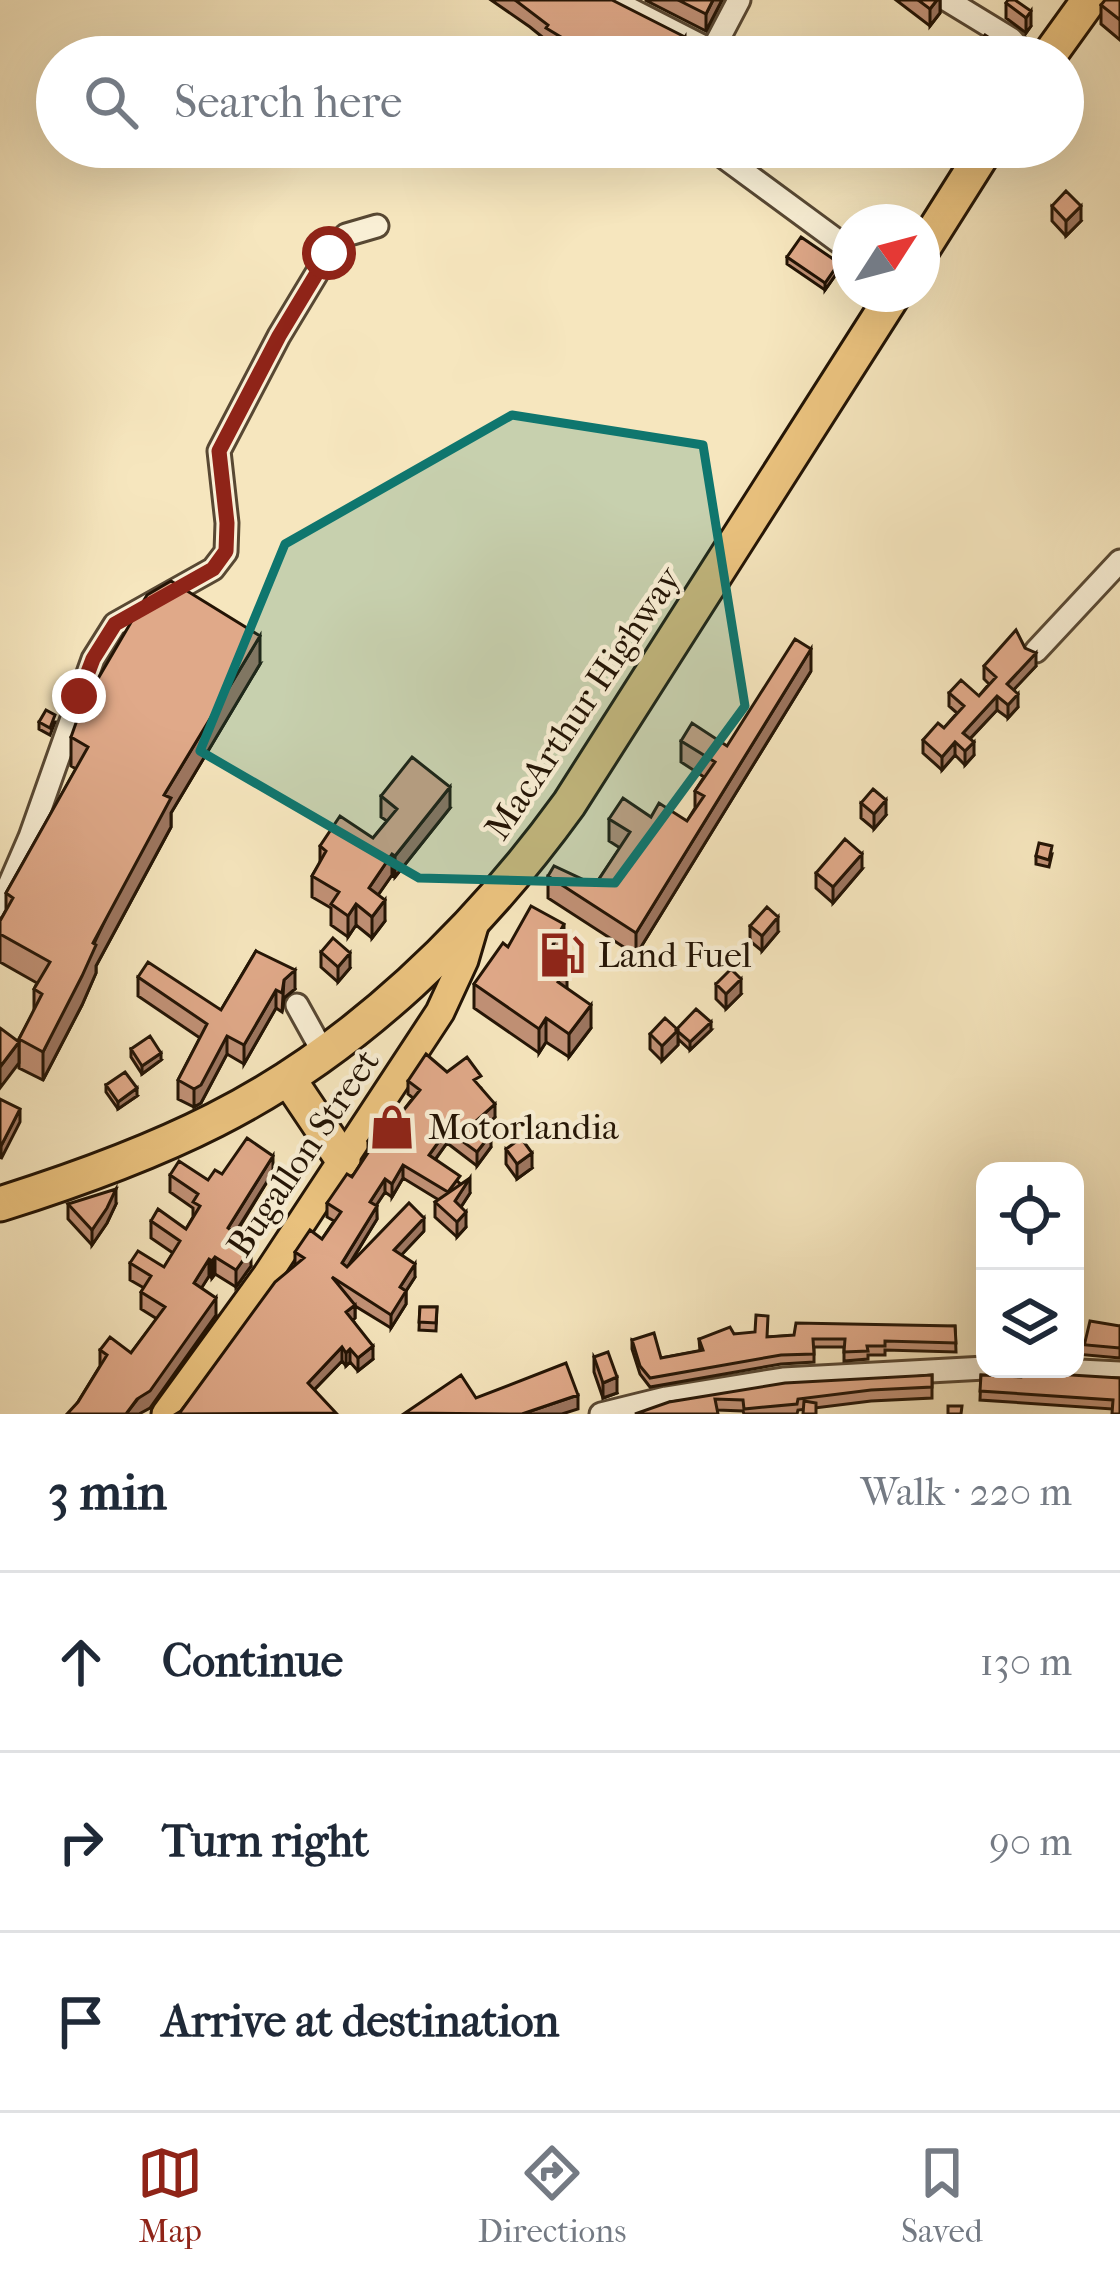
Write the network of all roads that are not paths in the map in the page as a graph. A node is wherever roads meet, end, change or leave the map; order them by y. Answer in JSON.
{"nodes":[{"id":1,"x":612,"y":0,"type":"edge"},
{"id":2,"x":739,"y":0,"type":"edge"},
{"id":3,"x":947,"y":0,"type":"edge"},
{"id":4,"x":1089,"y":0,"type":"edge"},
{"id":5,"x":677,"y":36,"type":"edge"},
{"id":6,"x":720,"y":36,"type":"edge"},
{"id":7,"x":1006,"y":36,"type":"edge"},
{"id":8,"x":1063,"y":36,"type":"edge"},
{"id":9,"x":739,"y":168,"type":"edge"},
{"id":10,"x":974,"y":168,"type":"edge"},
{"id":11,"x":940,"y":221,"type":"edge"},
{"id":12,"x":377,"y":226,"type":"dead end"},
{"id":13,"x":832,"y":237,"type":"edge"},
{"id":14,"x":883,"y":312,"type":"edge"},
{"id":15,"x":1120,"y":561,"type":"edge"},
{"id":16,"x":1036,"y":651,"type":"edge"},
{"id":17,"x":0,"y":906,"type":"edge"},
{"id":18,"x":476,"y":919,"type":"junction"},
{"id":19,"x":297,"y":1005,"type":"dead end"},
{"id":20,"x":323,"y":1052,"type":"junction"},
{"id":21,"x":288,"y":1078,"type":"junction"},
{"id":22,"x":343,"y":1160,"type":"junction"},
{"id":23,"x":0,"y":1204,"type":"edge"},
{"id":24,"x":976,"y":1368,"type":"edge"},
{"id":25,"x":1084,"y":1371,"type":"edge"},
{"id":26,"x":1120,"y":1373,"type":"edge"},
{"id":27,"x":166,"y":1414,"type":"edge"},
{"id":28,"x":601,"y":1414,"type":"edge"}],
"edges":[{"from":1,"to":5,"type":"street"},
{"from":2,"to":6,"type":"street"},
{"from":3,"to":7,"type":"street"},
{"from":4,"to":8,"type":"highway"},
{"from":9,"to":13,"type":"street"},
{"from":10,"to":11,"type":"highway"},
{"from":12,"to":17,"type":"street"},
{"from":14,"to":18,"type":"highway","name":"MacArthur Highway"},
{"from":15,"to":16,"type":"street"},
{"from":18,"to":20,"type":"highway","name":"MacArthur Highway"},
{"from":18,"to":22,"type":"main road","name":"Bugallon Street"},
{"from":19,"to":20,"type":"street"},
{"from":20,"to":21,"type":"highway","name":"MacArthur Highway"},
{"from":21,"to":22,"type":"highway"},
{"from":21,"to":23,"type":"highway","name":"MacArthur Highway"},
{"from":22,"to":27,"type":"main road","name":"Bugallon Street"},
{"from":24,"to":28,"type":"street"},
{"from":25,"to":26,"type":"street"}]}
